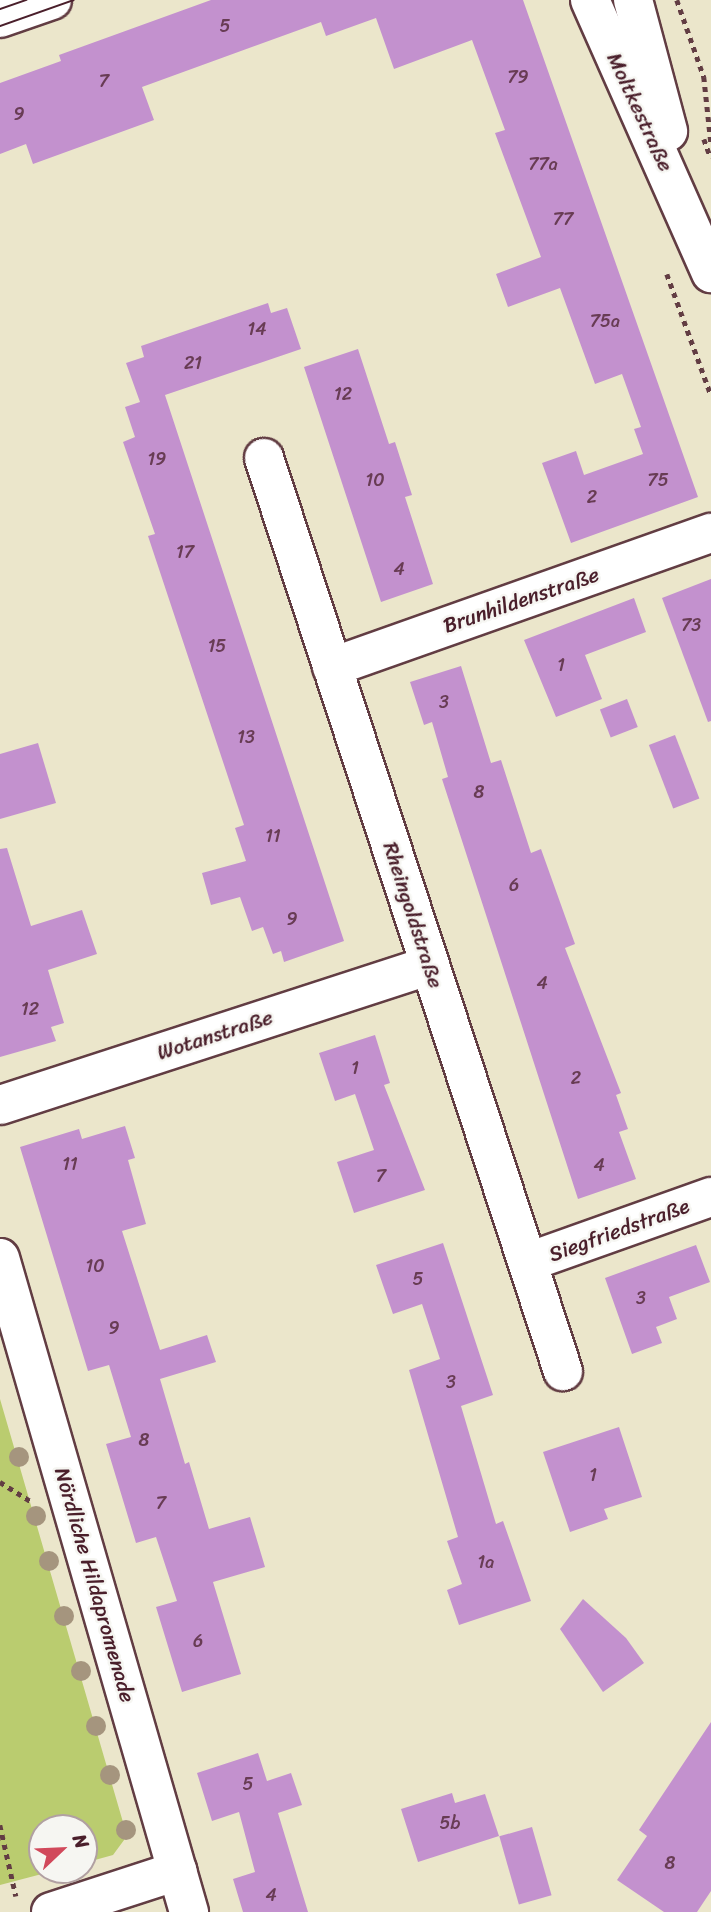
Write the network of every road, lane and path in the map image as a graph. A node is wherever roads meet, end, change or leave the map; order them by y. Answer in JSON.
{"nodes":[{"id":1,"x":52,"y":0,"type":"edge"},
{"id":2,"x":590,"y":0,"type":"edge"},
{"id":3,"x":633,"y":0,"type":"edge"},
{"id":4,"x":677,"y":0,"type":"edge"},
{"id":5,"x":0,"y":18,"type":"edge"},
{"id":6,"x":711,"y":143,"type":"edge"},
{"id":7,"x":693,"y":224,"type":"junction"},
{"id":8,"x":711,"y":273,"type":"edge"},
{"id":9,"x":264,"y":458,"type":"dead end"},
{"id":10,"x":711,"y":533,"type":"edge"},
{"id":11,"x":332,"y":667,"type":"junction"},
{"id":12,"x":430,"y":965,"type":"junction"},
{"id":13,"x":0,"y":1105,"type":"edge"},
{"id":14,"x":711,"y":1197,"type":"edge"},
{"id":15,"x":0,"y":1258,"type":"edge"},
{"id":16,"x":528,"y":1262,"type":"junction"},
{"id":17,"x":563,"y":1371,"type":"dead end"},
{"id":18,"x":0,"y":1482,"type":"edge"},
{"id":19,"x":40,"y":1507,"type":"dead end"},
{"id":20,"x":0,"y":1825,"type":"edge"},
{"id":21,"x":177,"y":1871,"type":"junction"},
{"id":22,"x":34,"y":1906,"type":"edge"},
{"id":23,"x":189,"y":1912,"type":"edge"}],
"edges":[{"from":1,"to":5,"type":"street"},
{"from":2,"to":7,"type":"street","name":"Moltkestraße"},
{"from":3,"to":7,"type":"street","name":"Moltkestraße"},
{"from":4,"to":6,"type":"path"},
{"from":7,"to":8,"type":"street","name":"Moltkestraße"},
{"from":9,"to":11,"type":"street","name":"Rheingoldstraße"},
{"from":10,"to":11,"type":"street","name":"Brunhildenstraße"},
{"from":11,"to":12,"type":"street","name":"Rheingoldstraße"},
{"from":12,"to":13,"type":"street","name":"Wotanstraße"},
{"from":12,"to":16,"type":"street","name":"Rheingoldstraße"},
{"from":14,"to":16,"type":"street","name":"Siegfriedstraße"},
{"from":15,"to":21,"type":"street","name":"Nördliche Hildapromenade"},
{"from":16,"to":17,"type":"street","name":"Rheingoldstraße"},
{"from":18,"to":19,"type":"path"},
{"from":20,"to":22,"type":"path"},
{"from":21,"to":22,"type":"street"},
{"from":21,"to":23,"type":"street","name":"Nördliche Hildapromenade"}]}
